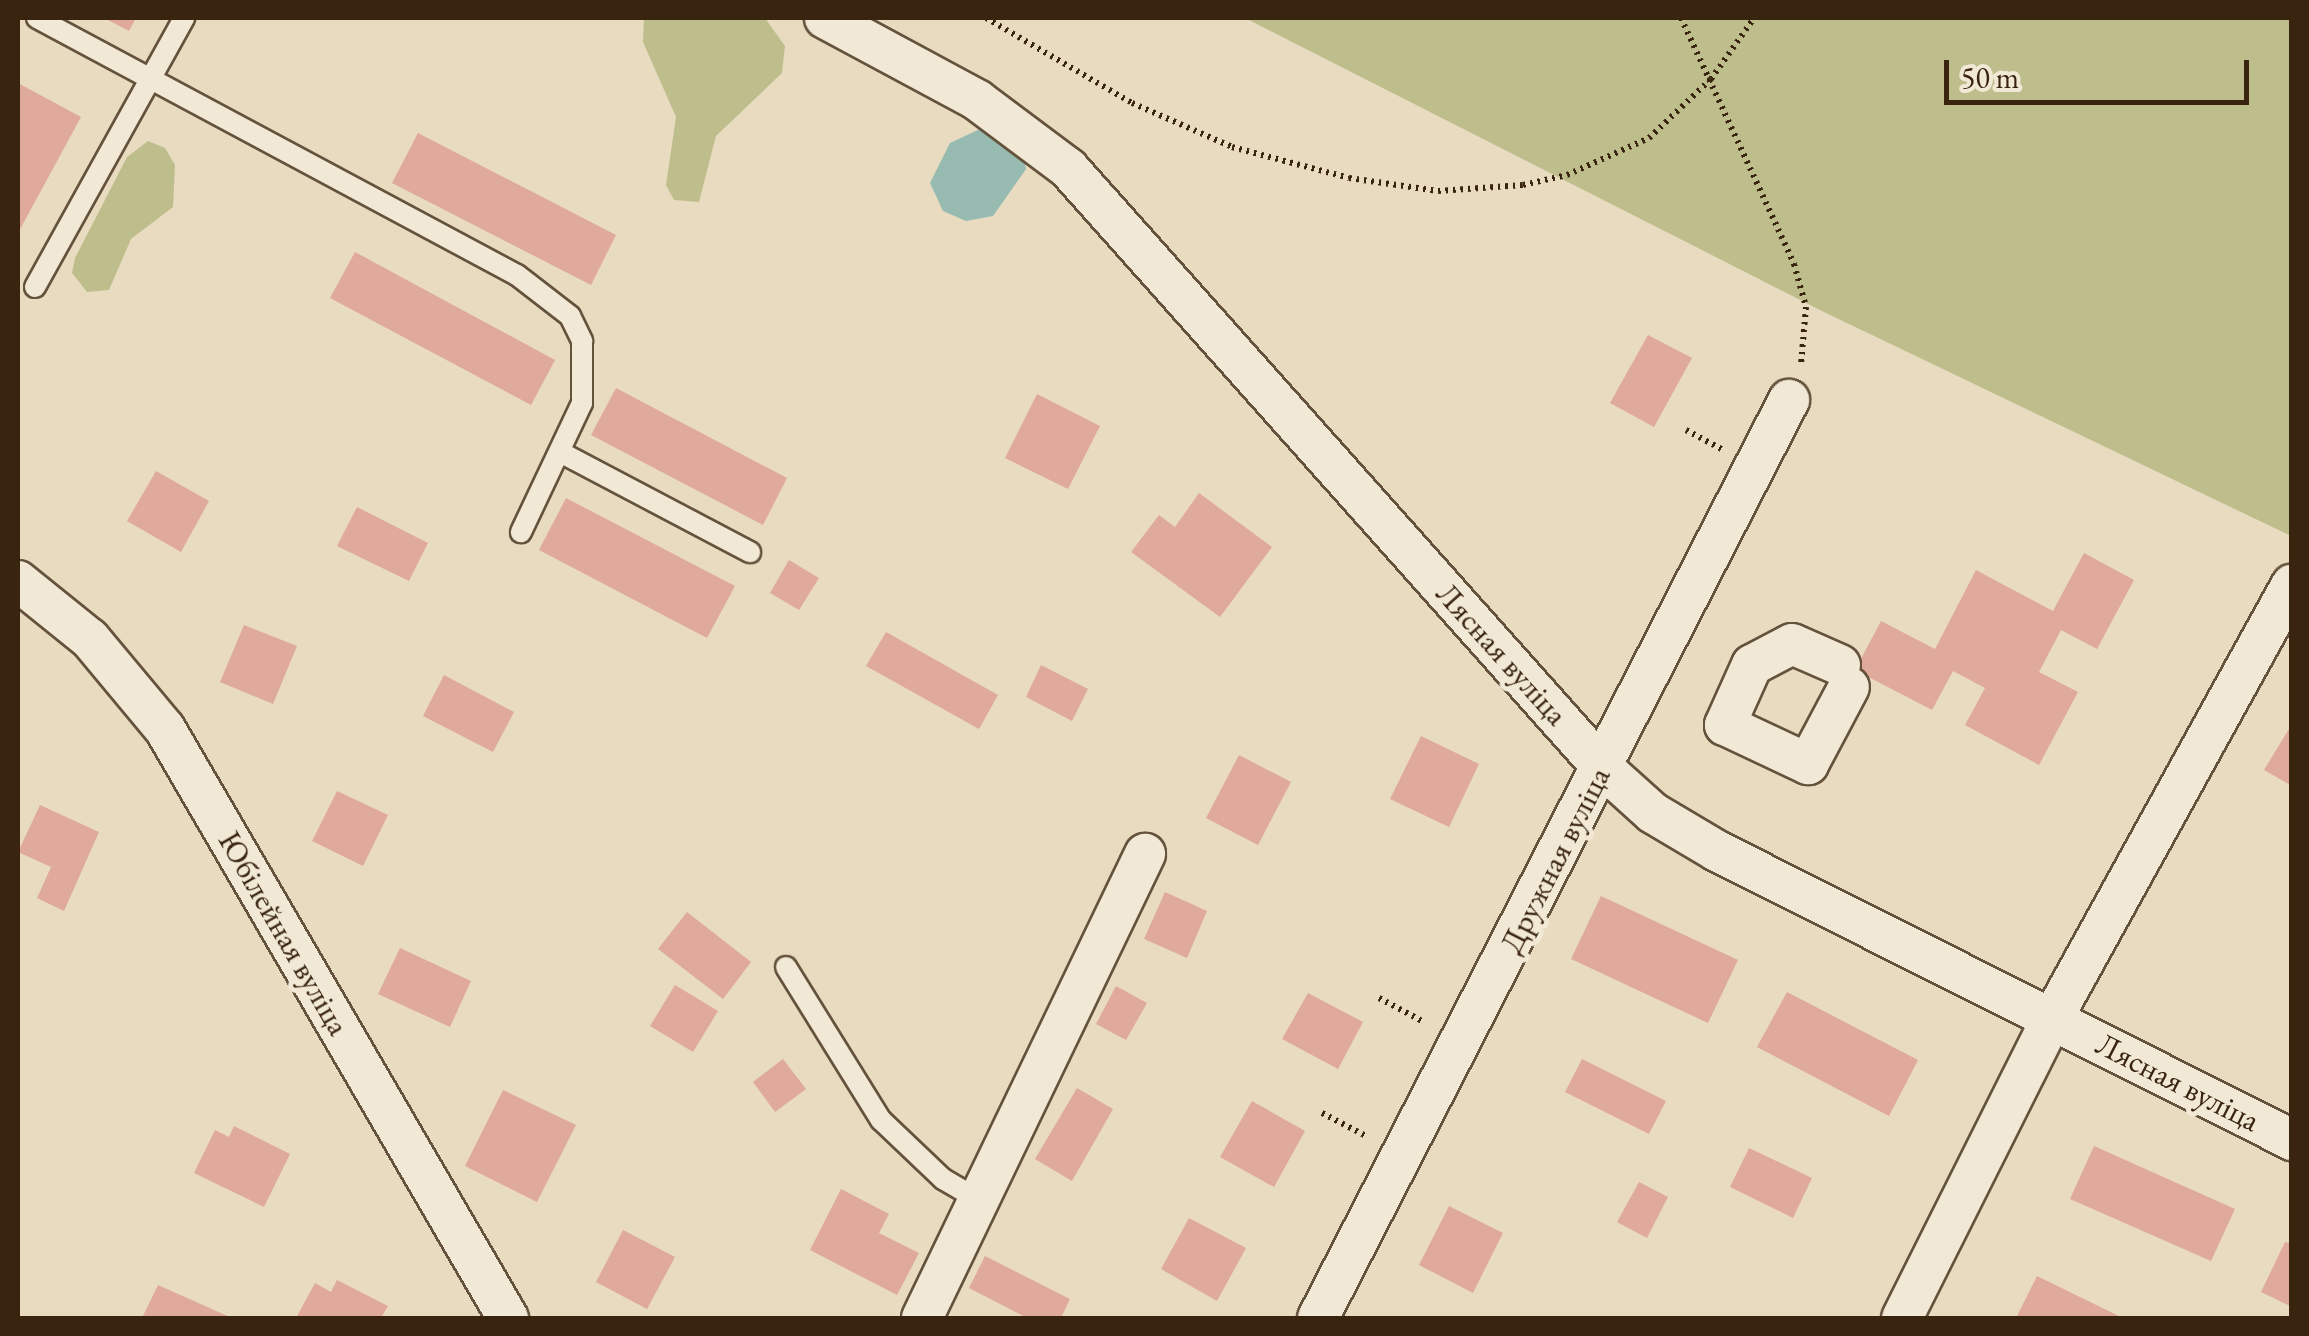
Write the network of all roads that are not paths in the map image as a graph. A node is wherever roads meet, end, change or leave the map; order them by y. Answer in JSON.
{"nodes":[{"id":1,"x":37,"y":18,"type":"edge"},
{"id":2,"x":184,"y":18,"type":"edge"},
{"id":3,"x":825,"y":18,"type":"edge"},
{"id":4,"x":151,"y":78,"type":"junction"},
{"id":5,"x":35,"y":287,"type":"dead end"},
{"id":6,"x":1788,"y":400,"type":"road end"},
{"id":7,"x":560,"y":452,"type":"junction"},
{"id":8,"x":520,"y":532,"type":"dead end"},
{"id":9,"x":750,"y":552,"type":"dead end"},
{"id":10,"x":18,"y":581,"type":"edge"},
{"id":11,"x":2292,"y":585,"type":"edge"},
{"id":12,"x":1602,"y":768,"type":"junction"},
{"id":13,"x":1145,"y":854,"type":"dead end"},
{"id":14,"x":786,"y":967,"type":"dead end"},
{"id":15,"x":2052,"y":1019,"type":"junction"},
{"id":16,"x":2292,"y":1140,"type":"edge"},
{"id":17,"x":980,"y":1200,"type":"junction"},
{"id":18,"x":508,"y":1318,"type":"edge"},
{"id":19,"x":922,"y":1318,"type":"edge"},
{"id":20,"x":1318,"y":1318,"type":"edge"},
{"id":21,"x":1902,"y":1318,"type":"edge"}],
"edges":[{"from":1,"to":4,"type":"lane"},
{"from":2,"to":4,"type":"lane"},
{"from":3,"to":12,"type":"street","name":"Лясная вуліца"},
{"from":4,"to":5,"type":"lane"},
{"from":4,"to":7,"type":"lane"},
{"from":6,"to":12,"type":"street","name":"Дружная вуліца"},
{"from":7,"to":8,"type":"lane"},
{"from":7,"to":9,"type":"lane"},
{"from":10,"to":18,"type":"street","name":"Юбілейная вуліца"},
{"from":11,"to":15,"type":"street"},
{"from":12,"to":15,"type":"street","name":"Лясная вуліца"},
{"from":12,"to":20,"type":"street","name":"Дружная вуліца"},
{"from":13,"to":17,"type":"street"},
{"from":14,"to":17,"type":"lane"},
{"from":15,"to":16,"type":"street","name":"Лясная вуліца"},
{"from":15,"to":21,"type":"street"},
{"from":17,"to":19,"type":"street"}]}
